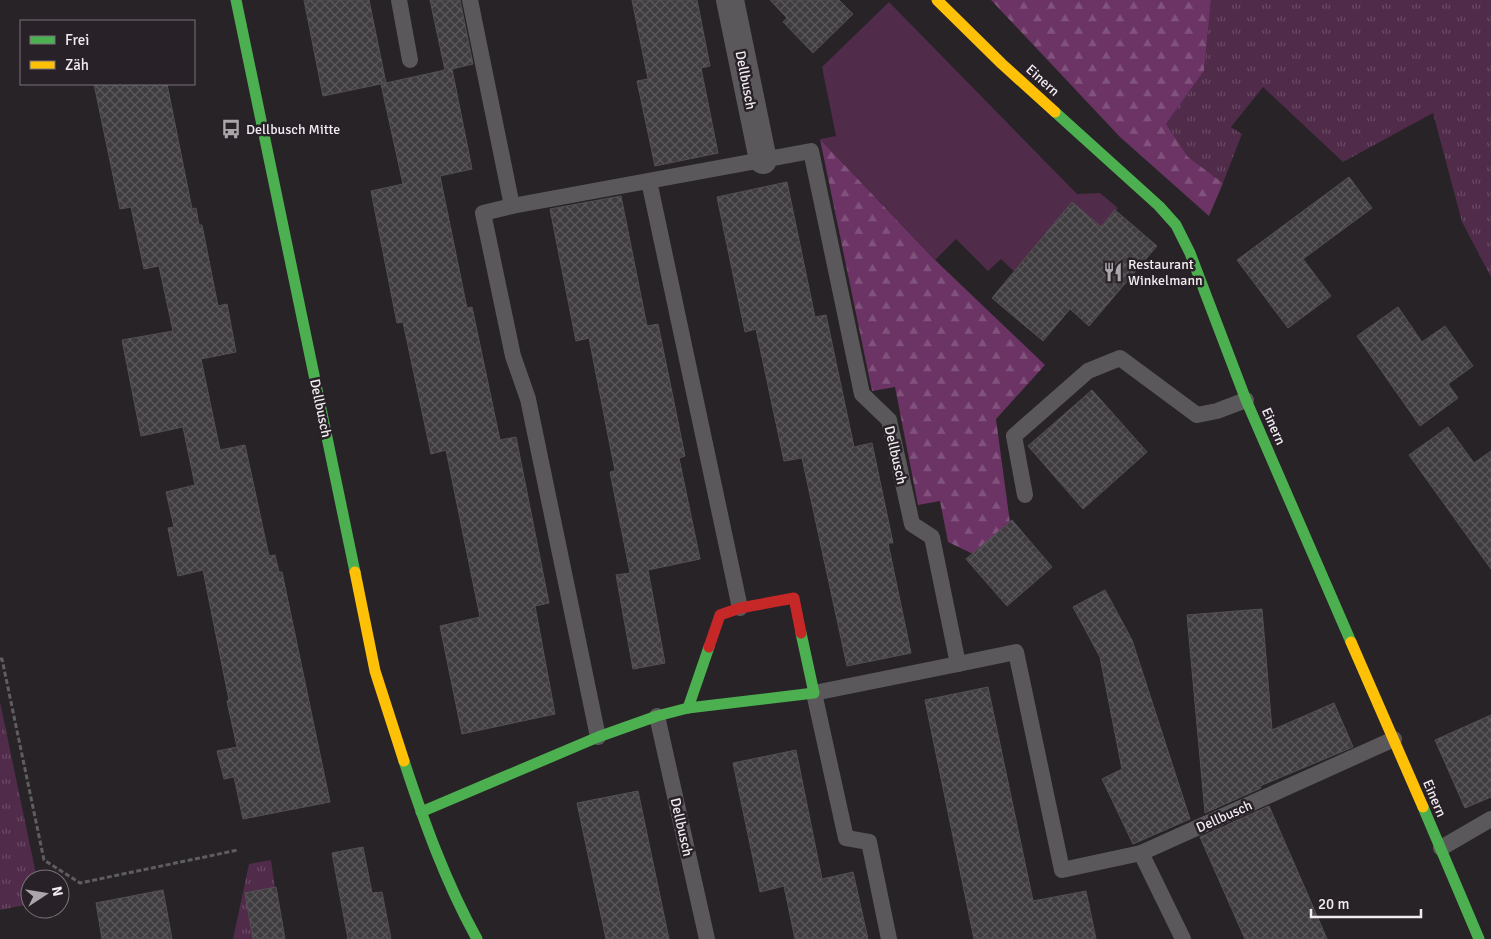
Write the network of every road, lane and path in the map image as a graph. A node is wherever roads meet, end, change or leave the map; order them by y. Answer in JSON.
{"nodes":[{"id":1,"x":236,"y":0,"type":"edge"},
{"id":2,"x":399,"y":0,"type":"edge"},
{"id":3,"x":470,"y":0,"type":"edge"},
{"id":4,"x":730,"y":0,"type":"edge"},
{"id":5,"x":938,"y":0,"type":"edge"},
{"id":6,"x":410,"y":60,"type":"dead end"},
{"id":7,"x":763,"y":160,"type":"junction"},
{"id":8,"x":649,"y":181,"type":"junction"},
{"id":9,"x":512,"y":206,"type":"junction"},
{"id":10,"x":1246,"y":400,"type":"junction"},
{"id":11,"x":1025,"y":495,"type":"dead end"},
{"id":12,"x":740,"y":608,"type":"junction"},
{"id":13,"x":0,"y":659,"type":"edge"},
{"id":14,"x":958,"y":664,"type":"junction"},
{"id":15,"x":814,"y":693,"type":"junction"},
{"id":16,"x":688,"y":708,"type":"junction"},
{"id":17,"x":657,"y":716,"type":"junction"},
{"id":18,"x":598,"y":737,"type":"junction"},
{"id":19,"x":1394,"y":739,"type":"junction"},
{"id":20,"x":421,"y":812,"type":"junction"},
{"id":21,"x":1491,"y":819,"type":"edge"},
{"id":22,"x":1440,"y":848,"type":"junction"},
{"id":23,"x":238,"y":850,"type":"dead end"},
{"id":24,"x":1141,"y":853,"type":"junction"},
{"id":25,"x":477,"y":939,"type":"edge"},
{"id":26,"x":707,"y":939,"type":"edge"},
{"id":27,"x":889,"y":939,"type":"edge"},
{"id":28,"x":1183,"y":939,"type":"edge"},
{"id":29,"x":1479,"y":939,"type":"edge"}],
"edges":[{"from":1,"to":20,"type":"street","name":"Dellbusch"},
{"from":2,"to":6,"type":"lane"},
{"from":3,"to":9,"type":"lane"},
{"from":4,"to":7,"type":"street","name":"Dellbusch"},
{"from":5,"to":10,"type":"street","name":"Einern"},
{"from":7,"to":8,"type":"lane","name":"Dellbusch"},
{"from":7,"to":14,"type":"lane","name":"Dellbusch"},
{"from":8,"to":9,"type":"lane","name":"Dellbusch"},
{"from":8,"to":12,"type":"lane"},
{"from":9,"to":18,"type":"lane","name":"Dellbusch"},
{"from":10,"to":11,"type":"lane"},
{"from":10,"to":19,"type":"street","name":"Einern"},
{"from":12,"to":15,"type":"street"},
{"from":12,"to":16,"type":"street"},
{"from":13,"to":23,"type":"path"},
{"from":14,"to":15,"type":"lane"},
{"from":14,"to":24,"type":"lane","name":"Dellbusch"},
{"from":15,"to":16,"type":"street"},
{"from":15,"to":27,"type":"lane"},
{"from":16,"to":17,"type":"street"},
{"from":17,"to":18,"type":"street"},
{"from":17,"to":26,"type":"lane","name":"Dellbusch"},
{"from":18,"to":20,"type":"street"},
{"from":19,"to":22,"type":"street","name":"Einern"},
{"from":19,"to":24,"type":"lane","name":"Dellbusch"},
{"from":20,"to":25,"type":"street","name":"Dellbusch"},
{"from":21,"to":22,"type":"lane"},
{"from":22,"to":29,"type":"street","name":"Einern"},
{"from":24,"to":28,"type":"lane"}]}
